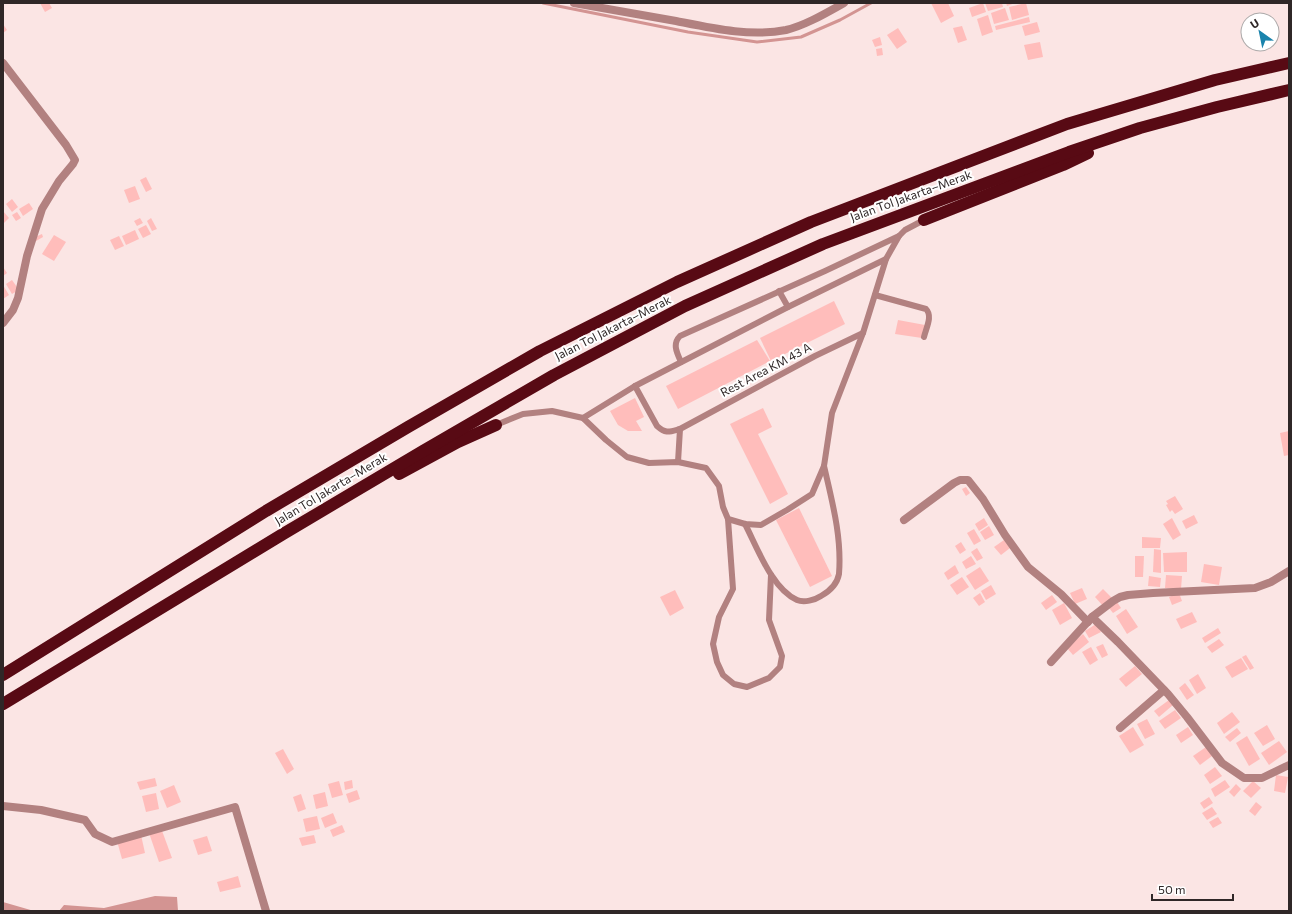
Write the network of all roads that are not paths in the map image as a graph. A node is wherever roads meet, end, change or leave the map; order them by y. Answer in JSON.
{"nodes":[{"id":1,"x":574,"y":3,"type":"edge"},
{"id":2,"x":844,"y":3,"type":"edge"},
{"id":3,"x":1289,"y":63,"type":"edge"},
{"id":4,"x":3,"y":64,"type":"edge"},
{"id":5,"x":1289,"y":90,"type":"edge"},
{"id":6,"x":1140,"y":128,"type":"junction"},
{"id":7,"x":924,"y":220,"type":"joint"},
{"id":8,"x":899,"y":236,"type":"junction"},
{"id":9,"x":886,"y":259,"type":"junction"},
{"id":10,"x":779,"y":291,"type":"junction"},
{"id":11,"x":875,"y":295,"type":"junction"},
{"id":12,"x":788,"y":307,"type":"junction"},
{"id":13,"x":3,"y":323,"type":"edge"},
{"id":14,"x":863,"y":333,"type":"junction"},
{"id":15,"x":924,"y":337,"type":"dead end"},
{"id":16,"x":681,"y":362,"type":"junction"},
{"id":17,"x":635,"y":386,"type":"junction"},
{"id":18,"x":584,"y":418,"type":"junction"},
{"id":19,"x":496,"y":425,"type":"joint"},
{"id":20,"x":680,"y":429,"type":"junction"},
{"id":21,"x":678,"y":462,"type":"junction"},
{"id":22,"x":824,"y":466,"type":"junction"},
{"id":23,"x":728,"y":519,"type":"junction"},
{"id":24,"x":904,"y":520,"type":"dead end"},
{"id":25,"x":745,"y":524,"type":"junction"},
{"id":26,"x":283,"y":534,"type":"junction"},
{"id":27,"x":1289,"y":571,"type":"edge"},
{"id":28,"x":771,"y":575,"type":"junction"},
{"id":29,"x":1090,"y":620,"type":"junction"},
{"id":30,"x":1051,"y":662,"type":"dead end"},
{"id":31,"x":3,"y":675,"type":"edge"},
{"id":32,"x":1164,"y":690,"type":"junction"},
{"id":33,"x":3,"y":704,"type":"edge"},
{"id":34,"x":1120,"y":728,"type":"dead end"},
{"id":35,"x":1289,"y":765,"type":"edge"},
{"id":36,"x":3,"y":806,"type":"edge"},
{"id":37,"x":266,"y":911,"type":"edge"}],
"edges":[{"from":1,"to":2,"type":"street"},
{"from":3,"to":31,"type":"highway","name":"Jalan Tol Jakarta–Merak"},
{"from":4,"to":13,"type":"street"},
{"from":5,"to":6,"type":"highway","name":"Jalan Tol Jakarta–Merak"},
{"from":6,"to":7,"type":"highway"},
{"from":6,"to":26,"type":"highway","name":"Jalan Tol Jakarta–Merak"},
{"from":7,"to":8,"type":"lane"},
{"from":8,"to":9,"type":"lane"},
{"from":8,"to":10,"type":"lane"},
{"from":9,"to":11,"type":"lane"},
{"from":9,"to":12,"type":"lane"},
{"from":10,"to":12,"type":"lane"},
{"from":10,"to":16,"type":"lane"},
{"from":11,"to":14,"type":"lane"},
{"from":11,"to":15,"type":"lane"},
{"from":12,"to":16,"type":"lane"},
{"from":14,"to":20,"type":"lane","name":"Rest Area KM 43 A"},
{"from":14,"to":22,"type":"lane"},
{"from":16,"to":17,"type":"lane"},
{"from":17,"to":18,"type":"lane"},
{"from":17,"to":20,"type":"lane","name":"Rest Area KM 43 A"},
{"from":18,"to":19,"type":"lane"},
{"from":18,"to":21,"type":"lane"},
{"from":19,"to":26,"type":"highway"},
{"from":20,"to":21,"type":"lane"},
{"from":21,"to":23,"type":"lane"},
{"from":22,"to":25,"type":"lane"},
{"from":22,"to":28,"type":"lane"},
{"from":23,"to":25,"type":"lane"},
{"from":23,"to":28,"type":"lane"},
{"from":24,"to":29,"type":"street"},
{"from":25,"to":28,"type":"lane"},
{"from":26,"to":33,"type":"highway","name":"Jalan Tol Jakarta–Merak"},
{"from":27,"to":29,"type":"street"},
{"from":29,"to":30,"type":"street"},
{"from":29,"to":32,"type":"street"},
{"from":32,"to":34,"type":"street"},
{"from":32,"to":35,"type":"street"},
{"from":36,"to":37,"type":"street"}]}
